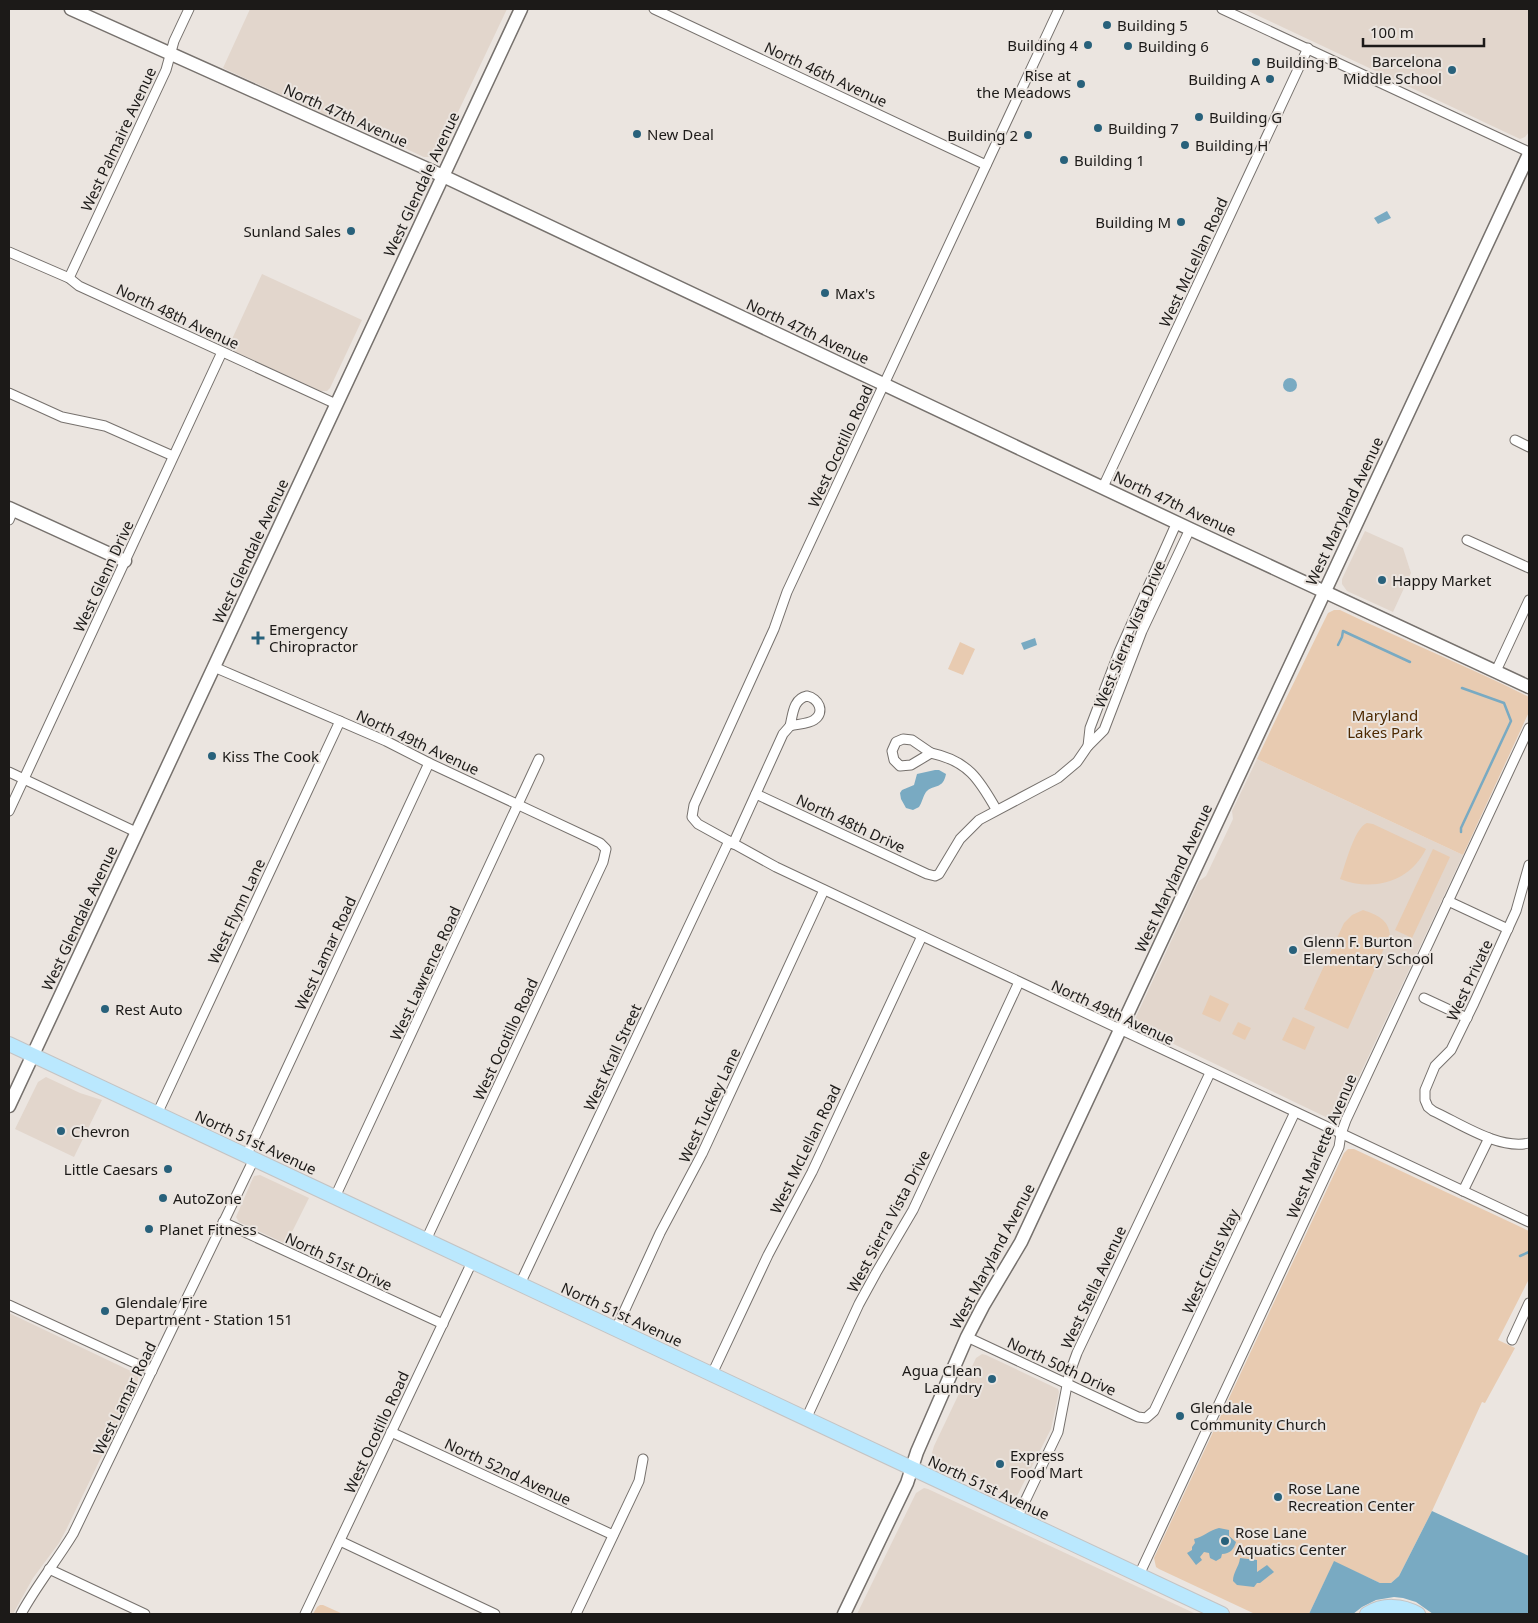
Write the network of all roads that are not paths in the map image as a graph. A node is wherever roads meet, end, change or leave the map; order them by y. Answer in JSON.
{"nodes":[{"id":1,"x":71,"y":9,"type":"edge"},
{"id":2,"x":189,"y":9,"type":"edge"},
{"id":3,"x":521,"y":9,"type":"edge"},
{"id":4,"x":654,"y":9,"type":"edge"},
{"id":5,"x":1059,"y":9,"type":"edge"},
{"id":6,"x":1222,"y":9,"type":"edge"},
{"id":7,"x":1308,"y":48,"type":"junction"},
{"id":8,"x":171,"y":54,"type":"junction"},
{"id":9,"x":1529,"y":153,"type":"edge"},
{"id":10,"x":986,"y":165,"type":"junction"},
{"id":11,"x":443,"y":176,"type":"junction"},
{"id":12,"x":9,"y":252,"type":"edge"},
{"id":13,"x":68,"y":278,"type":"junction"},
{"id":14,"x":222,"y":352,"type":"junction"},
{"id":15,"x":884,"y":384,"type":"junction"},
{"id":16,"x":9,"y":393,"type":"edge"},
{"id":17,"x":336,"y":404,"type":"junction"},
{"id":18,"x":1515,"y":440,"type":"dead end"},
{"id":19,"x":1529,"y":447,"type":"edge"},
{"id":20,"x":173,"y":456,"type":"junction"},
{"id":21,"x":1102,"y":487,"type":"junction"},
{"id":22,"x":10,"y":513,"type":"edge"},
{"id":23,"x":1177,"y":522,"type":"junction"},
{"id":24,"x":1190,"y":529,"type":"junction"},
{"id":25,"x":1467,"y":540,"type":"dead end"},
{"id":26,"x":125,"y":560,"type":"junction"},
{"id":27,"x":1529,"y":568,"type":"edge"},
{"id":28,"x":1325,"y":591,"type":"junction"},
{"id":29,"x":1529,"y":600,"type":"edge"},
{"id":30,"x":214,"y":666,"type":"junction"},
{"id":31,"x":1496,"y":671,"type":"junction"},
{"id":32,"x":1529,"y":687,"type":"edge"},
{"id":33,"x":340,"y":721,"type":"junction"},
{"id":34,"x":790,"y":726,"type":"dead end"},
{"id":35,"x":1529,"y":728,"type":"edge"},
{"id":36,"x":1088,"y":746,"type":"junction"},
{"id":37,"x":931,"y":753,"type":"dead end"},
{"id":38,"x":539,"y":759,"type":"dead end"},
{"id":39,"x":429,"y":763,"type":"junction"},
{"id":40,"x":9,"y":772,"type":"edge"},
{"id":41,"x":24,"y":779,"type":"junction"},
{"id":42,"x":756,"y":794,"type":"junction"},
{"id":43,"x":518,"y":804,"type":"junction"},
{"id":44,"x":996,"y":810,"type":"junction"},
{"id":45,"x":9,"y":811,"type":"edge"},
{"id":46,"x":692,"y":817,"type":"joint"},
{"id":47,"x":136,"y":832,"type":"junction"},
{"id":48,"x":731,"y":842,"type":"junction"},
{"id":49,"x":606,"y":849,"type":"joint"},
{"id":50,"x":1529,"y":865,"type":"edge"},
{"id":51,"x":935,"y":876,"type":"joint"},
{"id":52,"x":824,"y":890,"type":"junction"},
{"id":53,"x":1448,"y":901,"type":"junction"},
{"id":54,"x":1508,"y":929,"type":"junction"},
{"id":55,"x":922,"y":936,"type":"junction"},
{"id":56,"x":1019,"y":982,"type":"junction"},
{"id":57,"x":1424,"y":998,"type":"dead end"},
{"id":58,"x":1467,"y":1018,"type":"junction"},
{"id":59,"x":1120,"y":1030,"type":"junction"},
{"id":60,"x":9,"y":1044,"type":"edge"},
{"id":61,"x":33,"y":1056,"type":"junction"},
{"id":62,"x":1210,"y":1072,"type":"junction"},
{"id":63,"x":9,"y":1106,"type":"edge"},
{"id":64,"x":1295,"y":1112,"type":"junction"},
{"id":65,"x":157,"y":1114,"type":"junction"},
{"id":66,"x":1341,"y":1134,"type":"junction"},
{"id":67,"x":1489,"y":1138,"type":"junction"},
{"id":68,"x":1529,"y":1143,"type":"edge"},
{"id":69,"x":250,"y":1157,"type":"junction"},
{"id":70,"x":1463,"y":1191,"type":"junction"},
{"id":71,"x":335,"y":1197,"type":"junction"},
{"id":72,"x":223,"y":1222,"type":"junction"},
{"id":73,"x":1529,"y":1222,"type":"edge"},
{"id":74,"x":426,"y":1240,"type":"junction"},
{"id":75,"x":472,"y":1262,"type":"junction"},
{"id":76,"x":520,"y":1284,"type":"junction"},
{"id":77,"x":1529,"y":1303,"type":"edge"},
{"id":78,"x":9,"y":1305,"type":"edge"},
{"id":79,"x":443,"y":1324,"type":"junction"},
{"id":80,"x":616,"y":1329,"type":"junction"},
{"id":81,"x":967,"y":1337,"type":"junction"},
{"id":82,"x":1512,"y":1340,"type":"dead end"},
{"id":83,"x":152,"y":1371,"type":"junction"},
{"id":84,"x":712,"y":1374,"type":"junction"},
{"id":85,"x":1067,"y":1384,"type":"junction"},
{"id":86,"x":1146,"y":1418,"type":"joint"},
{"id":87,"x":806,"y":1419,"type":"junction"},
{"id":88,"x":391,"y":1432,"type":"junction"},
{"id":89,"x":643,"y":1459,"type":"dead end"},
{"id":90,"x":911,"y":1468,"type":"junction"},
{"id":91,"x":1017,"y":1518,"type":"junction"},
{"id":92,"x":613,"y":1536,"type":"junction"},
{"id":93,"x":340,"y":1541,"type":"junction"},
{"id":94,"x":49,"y":1569,"type":"junction"},
{"id":95,"x":1139,"y":1575,"type":"junction"},
{"id":96,"x":21,"y":1614,"type":"edge"},
{"id":97,"x":145,"y":1614,"type":"edge"},
{"id":98,"x":305,"y":1614,"type":"edge"},
{"id":99,"x":495,"y":1614,"type":"edge"},
{"id":100,"x":576,"y":1614,"type":"edge"},
{"id":101,"x":844,"y":1614,"type":"edge"},
{"id":102,"x":1222,"y":1614,"type":"edge"},
{"id":103,"x":1367,"y":1614,"type":"edge"},
{"id":104,"x":1418,"y":1614,"type":"edge"}],
"edges":[{"from":1,"to":8,"type":"street","name":"North 47th Avenue"},
{"from":2,"to":8,"type":"street","name":"West Palmaire Avenue"},
{"from":3,"to":11,"type":"street","name":"West Glendale Avenue"},
{"from":4,"to":10,"type":"street","name":"North 46th Avenue"},
{"from":5,"to":10,"type":"street","name":"West Ocotillo Road"},
{"from":6,"to":7,"type":"street"},
{"from":7,"to":9,"type":"street"},
{"from":7,"to":21,"type":"street","name":"West McLellan Road"},
{"from":8,"to":11,"type":"street","name":"North 47th Avenue"},
{"from":8,"to":13,"type":"street","name":"West Palmaire Avenue"},
{"from":9,"to":28,"type":"street","name":"West Maryland Avenue"},
{"from":10,"to":15,"type":"street","name":"West Ocotillo Road"},
{"from":11,"to":15,"type":"street","name":"North 47th Avenue"},
{"from":11,"to":17,"type":"street","name":"West Glendale Avenue"},
{"from":12,"to":13,"type":"street","name":"North 48th Avenue"},
{"from":13,"to":14,"type":"street","name":"North 48th Avenue"},
{"from":14,"to":17,"type":"street","name":"North 48th Avenue"},
{"from":14,"to":20,"type":"street","name":"West Glenn Drive"},
{"from":15,"to":21,"type":"street","name":"North 47th Avenue"},
{"from":15,"to":46,"type":"street","name":"West Ocotillo Road"},
{"from":16,"to":20,"type":"street"},
{"from":17,"to":30,"type":"street","name":"West Glendale Avenue"},
{"from":18,"to":19,"type":"street"},
{"from":20,"to":26,"type":"street","name":"West Glenn Drive"},
{"from":21,"to":23,"type":"street","name":"North 47th Avenue"},
{"from":22,"to":26,"type":"street"},
{"from":23,"to":24,"type":"street","name":"North 47th Avenue"},
{"from":23,"to":36,"type":"street","name":"West Sierra Vista Drive"},
{"from":24,"to":28,"type":"street","name":"North 47th Avenue"},
{"from":24,"to":36,"type":"street","name":"West Sierra Vista Drive"},
{"from":25,"to":27,"type":"street"},
{"from":26,"to":41,"type":"street","name":"West Glenn Drive"},
{"from":28,"to":31,"type":"street","name":"North 47th Avenue"},
{"from":28,"to":59,"type":"street","name":"West Maryland Avenue"},
{"from":29,"to":31,"type":"street"},
{"from":30,"to":33,"type":"street","name":"North 49th Avenue"},
{"from":30,"to":47,"type":"street","name":"West Glendale Avenue"},
{"from":31,"to":32,"type":"street","name":"North 47th Avenue"},
{"from":33,"to":39,"type":"street","name":"North 49th Avenue"},
{"from":33,"to":65,"type":"street","name":"West Flynn Lane"},
{"from":34,"to":42,"type":"street","name":"West Krall Street"},
{"from":35,"to":53,"type":"street","name":"West Marlette Avenue"},
{"from":36,"to":44,"type":"street","name":"West Sierra Vista Drive"},
{"from":37,"to":44,"type":"street"},
{"from":38,"to":43,"type":"street","name":"West Lawrence Road"},
{"from":39,"to":43,"type":"street","name":"North 49th Avenue"},
{"from":39,"to":69,"type":"street","name":"West Lamar Road"},
{"from":40,"to":41,"type":"street"},
{"from":41,"to":45,"type":"street","name":"West Glenn Drive"},
{"from":41,"to":47,"type":"street"},
{"from":42,"to":48,"type":"street","name":"West Krall Street"},
{"from":42,"to":51,"type":"street","name":"North 48th Drive"},
{"from":43,"to":49,"type":"street","name":"North 49th Avenue"},
{"from":43,"to":71,"type":"street","name":"West Lawrence Road"},
{"from":44,"to":51,"type":"street","name":"West Sierra Vista Drive"},
{"from":46,"to":48,"type":"street","name":"North 49th Avenue"},
{"from":47,"to":61,"type":"street","name":"West Glendale Avenue"},
{"from":48,"to":52,"type":"street","name":"North 49th Avenue"},
{"from":48,"to":76,"type":"street","name":"West Krall Street"},
{"from":49,"to":74,"type":"street","name":"West Ocotillo Road"},
{"from":50,"to":54,"type":"street","name":"West Private"},
{"from":52,"to":55,"type":"street","name":"North 49th Avenue"},
{"from":52,"to":80,"type":"street","name":"West Tuckey Lane"},
{"from":53,"to":54,"type":"street"},
{"from":53,"to":66,"type":"street","name":"West Marlette Avenue"},
{"from":54,"to":58,"type":"street","name":"West Private"},
{"from":55,"to":56,"type":"street","name":"North 49th Avenue"},
{"from":55,"to":84,"type":"street","name":"West McLellan Road"},
{"from":56,"to":59,"type":"street","name":"North 49th Avenue"},
{"from":56,"to":87,"type":"street","name":"West Sierra Vista Drive"},
{"from":57,"to":58,"type":"street"},
{"from":58,"to":67,"type":"street","name":"West Private"},
{"from":59,"to":62,"type":"street","name":"North 49th Avenue"},
{"from":59,"to":81,"type":"street","name":"West Maryland Avenue"},
{"from":60,"to":61,"type":"main road","name":"North 51st Avenue"},
{"from":61,"to":63,"type":"street","name":"West Glendale Avenue"},
{"from":61,"to":65,"type":"main road","name":"North 51st Avenue"},
{"from":62,"to":64,"type":"street","name":"North 49th Avenue"},
{"from":62,"to":85,"type":"street","name":"West Stella Avenue"},
{"from":64,"to":66,"type":"street","name":"North 49th Avenue"},
{"from":64,"to":86,"type":"street","name":"West Citrus Way"},
{"from":65,"to":69,"type":"main road","name":"North 51st Avenue"},
{"from":66,"to":70,"type":"street","name":"North 49th Avenue"},
{"from":66,"to":95,"type":"street","name":"West Marlette Avenue"},
{"from":67,"to":68,"type":"street"},
{"from":67,"to":70,"type":"street"},
{"from":69,"to":71,"type":"main road","name":"North 51st Avenue"},
{"from":69,"to":72,"type":"street","name":"West Lamar Road"},
{"from":70,"to":73,"type":"street","name":"North 49th Avenue"},
{"from":71,"to":74,"type":"main road","name":"North 51st Avenue"},
{"from":72,"to":79,"type":"street","name":"North 51st Drive"},
{"from":72,"to":83,"type":"street","name":"West Lamar Road"},
{"from":74,"to":75,"type":"main road","name":"North 51st Avenue"},
{"from":75,"to":76,"type":"main road","name":"North 51st Avenue"},
{"from":75,"to":79,"type":"street","name":"West Ocotillo Road"},
{"from":76,"to":80,"type":"main road","name":"North 51st Avenue"},
{"from":77,"to":82,"type":"street"},
{"from":78,"to":83,"type":"street"},
{"from":79,"to":88,"type":"street","name":"West Ocotillo Road"},
{"from":80,"to":84,"type":"main road","name":"North 51st Avenue"},
{"from":81,"to":85,"type":"street","name":"North 50th Drive"},
{"from":81,"to":90,"type":"street","name":"West Maryland Avenue"},
{"from":83,"to":94,"type":"street","name":"West Lamar Road"},
{"from":84,"to":87,"type":"main road","name":"North 51st Avenue"},
{"from":85,"to":86,"type":"street","name":"North 50th Drive"},
{"from":85,"to":91,"type":"street","name":"West Stella Avenue"},
{"from":87,"to":90,"type":"main road","name":"North 51st Avenue"},
{"from":88,"to":92,"type":"street","name":"North 52nd Avenue"},
{"from":88,"to":93,"type":"street","name":"West Ocotillo Road"},
{"from":89,"to":92,"type":"street"},
{"from":90,"to":91,"type":"main road","name":"North 51st Avenue"},
{"from":90,"to":101,"type":"street","name":"West Maryland Avenue"},
{"from":91,"to":95,"type":"main road","name":"North 51st Avenue"},
{"from":92,"to":100,"type":"street"},
{"from":93,"to":98,"type":"street","name":"West Ocotillo Road"},
{"from":93,"to":99,"type":"street"},
{"from":94,"to":96,"type":"street","name":"West Lamar Road"},
{"from":94,"to":97,"type":"street"},
{"from":95,"to":102,"type":"main road","name":"North 51st Avenue"},
{"from":103,"to":104,"type":"main road"}]}
